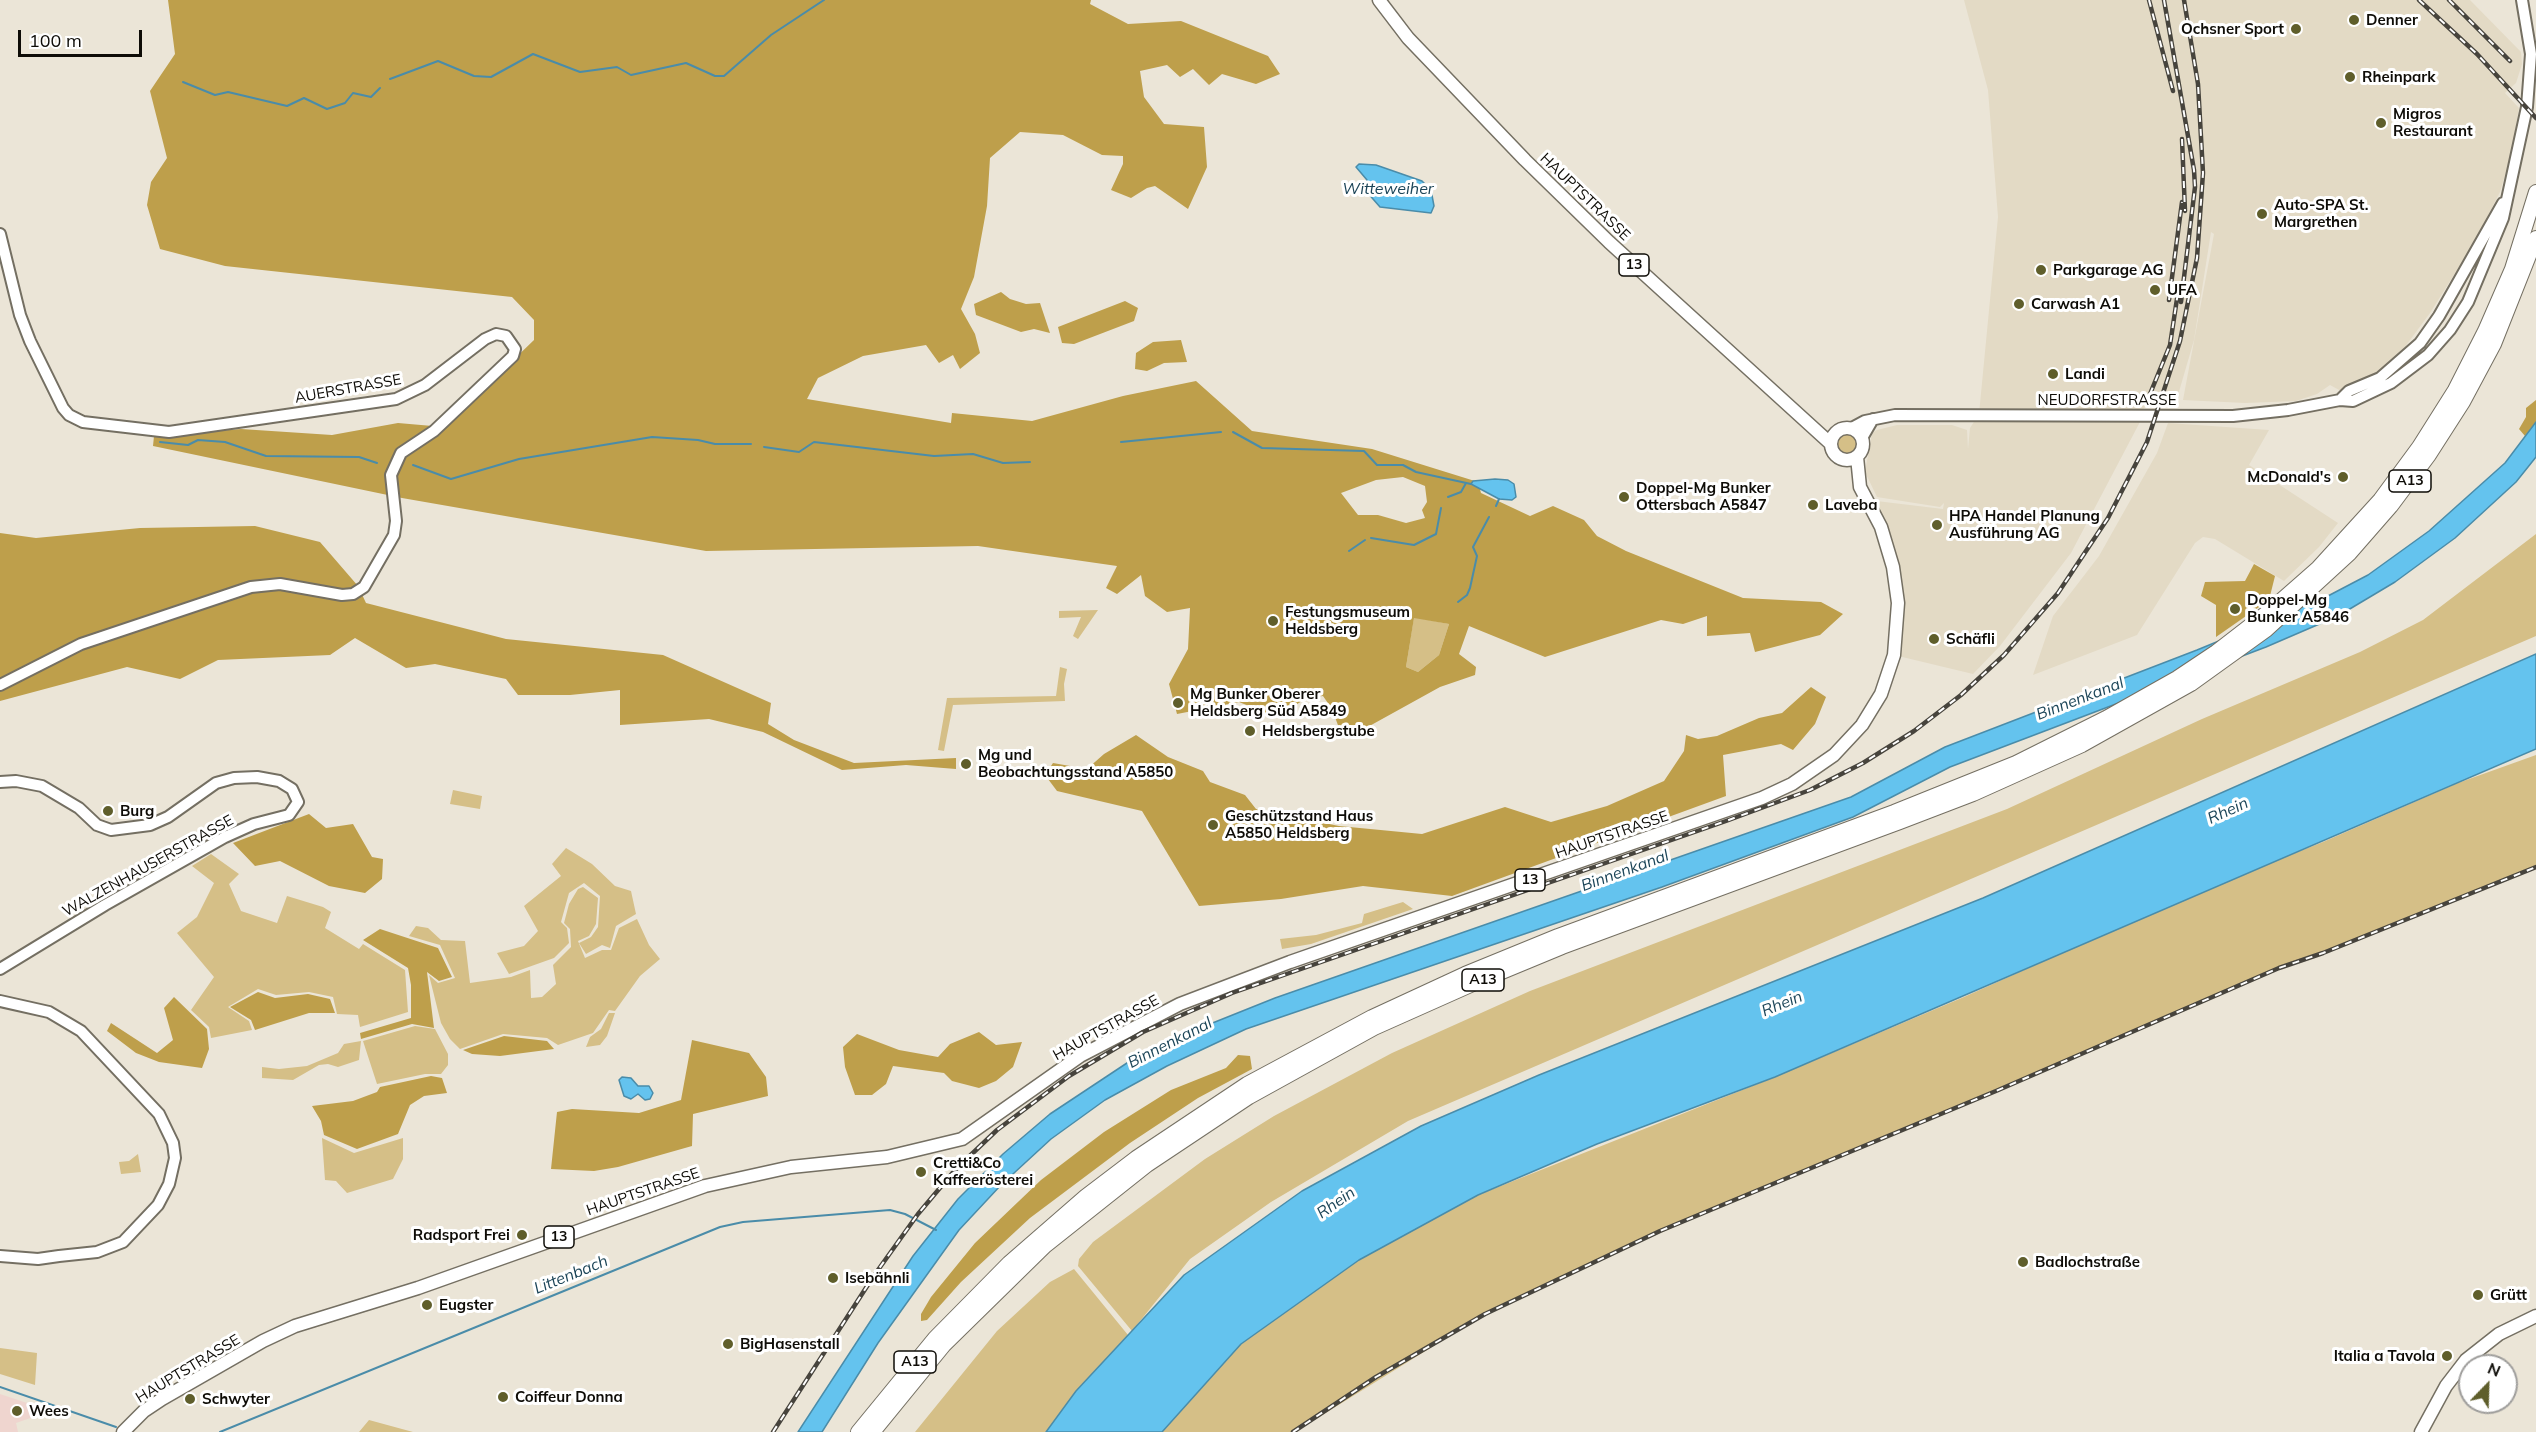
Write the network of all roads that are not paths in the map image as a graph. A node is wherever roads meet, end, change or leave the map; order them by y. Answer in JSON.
{"nodes":[{"id":1,"x":1379,"y":0,"type":"edge"},
{"id":2,"x":2522,"y":0,"type":"edge"},
{"id":3,"x":2536,"y":192,"type":"edge"},
{"id":4,"x":2508,"y":195,"type":"junction"},
{"id":5,"x":0,"y":234,"type":"edge"},
{"id":6,"x":2536,"y":238,"type":"edge"},
{"id":7,"x":2340,"y":400,"type":"junction"},
{"id":8,"x":1873,"y":419,"type":"junction"},
{"id":9,"x":1851,"y":428,"type":"junction"},
{"id":10,"x":1834,"y":438,"type":"junction"},
{"id":11,"x":1862,"y":438,"type":"junction"},
{"id":12,"x":1857,"y":457,"type":"junction"},
{"id":13,"x":1844,"y":459,"type":"junction"},
{"id":14,"x":1858,"y":480,"type":"junction"},
{"id":15,"x":0,"y":685,"type":"edge"},
{"id":16,"x":0,"y":782,"type":"edge"},
{"id":17,"x":0,"y":969,"type":"edge"},
{"id":18,"x":0,"y":1001,"type":"edge"},
{"id":19,"x":0,"y":1256,"type":"edge"},
{"id":20,"x":2536,"y":1316,"type":"edge"},
{"id":21,"x":123,"y":1432,"type":"edge"},
{"id":22,"x":858,"y":1432,"type":"edge"},
{"id":23,"x":873,"y":1432,"type":"edge"},
{"id":24,"x":2421,"y":1432,"type":"edge"}],
"edges":[{"from":1,"to":10,"type":"main road","name":"HAUPTSTRASSE","number":"13"},
{"from":2,"to":4,"type":"street","name":"NEUDORFSTRASSE"},
{"from":3,"to":22,"type":"highway","number":"A13"},
{"from":4,"to":7,"type":"street","name":"NEUDORFSTRASSE"},
{"from":4,"to":7,"type":"street","name":"NEUDORFSTRASSE"},
{"from":5,"to":15,"type":"street","name":"AUERSTRASSE"},
{"from":6,"to":23,"type":"highway","number":"A13"},
{"from":7,"to":8,"type":"street","name":"NEUDORFSTRASSE"},
{"from":8,"to":9,"type":"street","name":"NEUDORFSTRASSE"},
{"from":8,"to":11,"type":"street"},
{"from":9,"to":10,"type":"main road"},
{"from":9,"to":11,"type":"main road"},
{"from":10,"to":13,"type":"main road"},
{"from":11,"to":12,"type":"main road"},
{"from":12,"to":13,"type":"main road"},
{"from":12,"to":14,"type":"main road","name":"HAUPTSTRASSE","number":"13"},
{"from":13,"to":14,"type":"main road","name":"HAUPTSTRASSE","number":"13"},
{"from":14,"to":21,"type":"main road","name":"HAUPTSTRASSE","number":"13"},
{"from":16,"to":17,"type":"street","name":"WALZENHAUSERSTRASSE"},
{"from":18,"to":19,"type":"street"},
{"from":20,"to":24,"type":"main road"}]}
